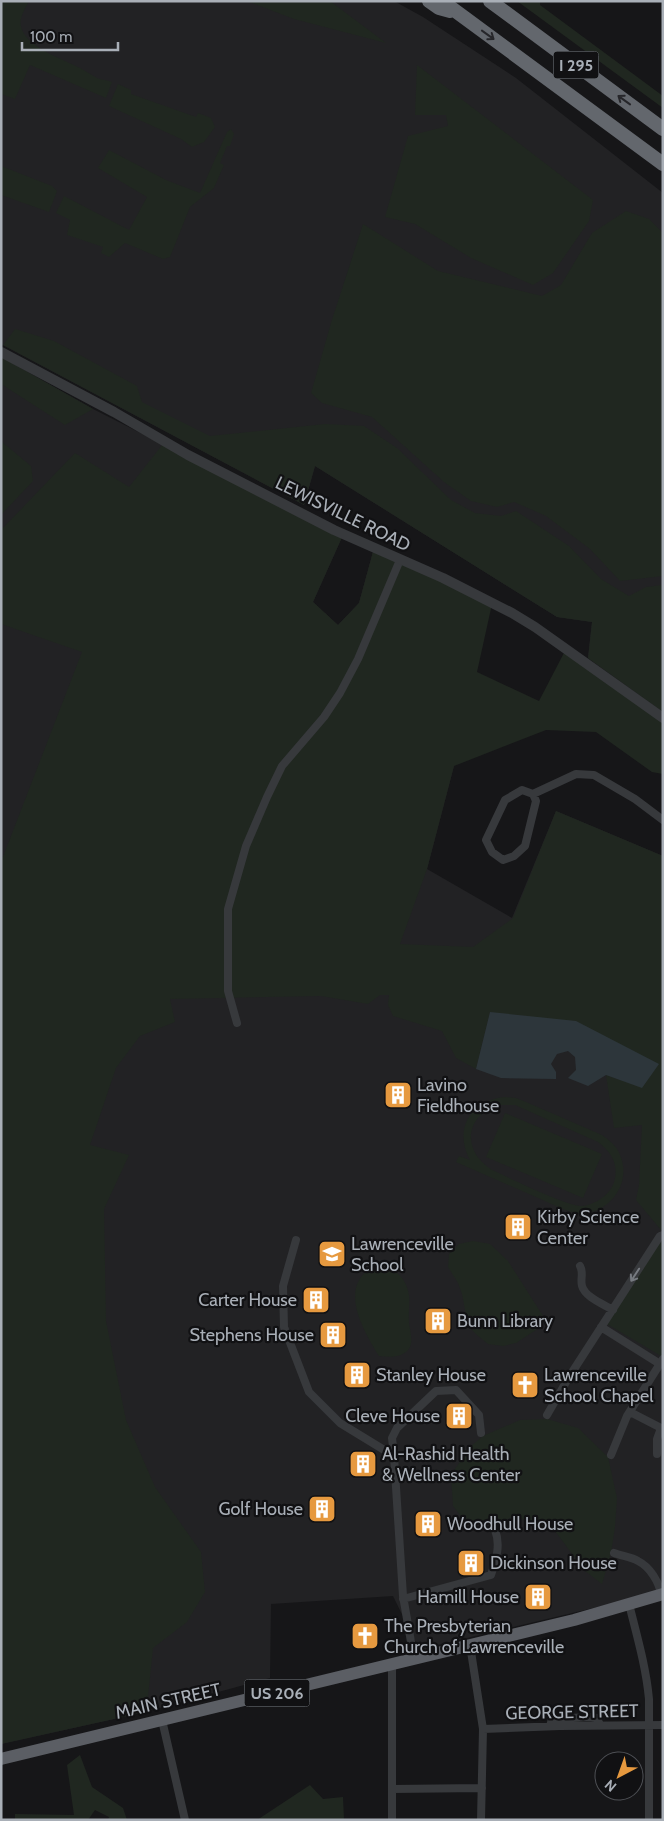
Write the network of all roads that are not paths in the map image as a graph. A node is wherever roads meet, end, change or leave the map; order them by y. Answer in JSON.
{"nodes":[{"id":1,"x":428,"y":1,"type":"edge"},
{"id":2,"x":442,"y":1,"type":"edge"},
{"id":3,"x":490,"y":1,"type":"edge"},
{"id":4,"x":458,"y":13,"type":"junction"},
{"id":5,"x":663,"y":129,"type":"edge"},
{"id":6,"x":663,"y":164,"type":"edge"},
{"id":7,"x":1,"y":352,"type":"edge"},
{"id":8,"x":400,"y":560,"type":"junction"},
{"id":9,"x":663,"y":718,"type":"edge"},
{"id":10,"x":533,"y":794,"type":"junction"},
{"id":11,"x":663,"y":820,"type":"edge"},
{"id":12,"x":237,"y":1023,"type":"dead end"},
{"id":13,"x":663,"y":1235,"type":"edge"},
{"id":14,"x":296,"y":1240,"type":"dead end"},
{"id":15,"x":580,"y":1266,"type":"dead end"},
{"id":16,"x":612,"y":1310,"type":"junction"},
{"id":17,"x":602,"y":1327,"type":"junction"},
{"id":18,"x":661,"y":1361,"type":"edge"},
{"id":19,"x":630,"y":1412,"type":"junction"},
{"id":20,"x":547,"y":1415,"type":"dead end"},
{"id":21,"x":662,"y":1428,"type":"edge"},
{"id":22,"x":481,"y":1433,"type":"dead end"},
{"id":23,"x":657,"y":1454,"type":"dead end"},
{"id":24,"x":611,"y":1455,"type":"dead end"},
{"id":25,"x":394,"y":1456,"type":"junction"},
{"id":26,"x":495,"y":1530,"type":"dead end"},
{"id":27,"x":614,"y":1554,"type":"dead end"},
{"id":28,"x":662,"y":1594,"type":"edge"},
{"id":29,"x":403,"y":1599,"type":"junction"},
{"id":30,"x":628,"y":1604,"type":"junction"},
{"id":31,"x":470,"y":1645,"type":"junction"},
{"id":32,"x":414,"y":1659,"type":"junction"},
{"id":33,"x":392,"y":1664,"type":"junction"},
{"id":34,"x":162,"y":1720,"type":"junction"},
{"id":35,"x":649,"y":1725,"type":"junction"},
{"id":36,"x":663,"y":1725,"type":"edge"},
{"id":37,"x":482,"y":1729,"type":"junction"},
{"id":38,"x":1,"y":1759,"type":"edge"},
{"id":39,"x":482,"y":1788,"type":"junction"},
{"id":40,"x":392,"y":1789,"type":"junction"},
{"id":41,"x":185,"y":1820,"type":"edge"},
{"id":42,"x":392,"y":1820,"type":"edge"},
{"id":43,"x":482,"y":1820,"type":"edge"},
{"id":44,"x":649,"y":1820,"type":"edge"}],
"edges":[{"from":1,"to":4,"type":"highway"},
{"from":2,"to":4,"type":"highway","number":"I 295"},
{"from":5,"to":3,"type":"highway","number":"I 295","one_way":true},
{"from":4,"to":6,"type":"highway","number":"I 295","one_way":true},
{"from":7,"to":8,"type":"street","name":"LEWISVILLE ROAD"},
{"from":8,"to":9,"type":"street","name":"LEWISVILLE ROAD"},
{"from":8,"to":12,"type":"street"},
{"from":10,"to":10,"type":"street"},
{"from":10,"to":11,"type":"street"},
{"from":13,"to":16,"type":"street","one_way":true},
{"from":14,"to":25,"type":"street"},
{"from":15,"to":16,"type":"street"},
{"from":16,"to":17,"type":"street"},
{"from":17,"to":18,"type":"street"},
{"from":17,"to":20,"type":"street"},
{"from":18,"to":19,"type":"street"},
{"from":19,"to":21,"type":"street"},
{"from":19,"to":24,"type":"street"},
{"from":21,"to":23,"type":"street"},
{"from":22,"to":25,"type":"street"},
{"from":25,"to":29,"type":"street"},
{"from":26,"to":29,"type":"street"},
{"from":27,"to":28,"type":"street"},
{"from":28,"to":30,"type":"highway","name":"MAIN STREET","number":"US 206"},
{"from":29,"to":32,"type":"street"},
{"from":30,"to":31,"type":"highway","name":"MAIN STREET","number":"US 206"},
{"from":30,"to":35,"type":"street"},
{"from":31,"to":32,"type":"highway","name":"MAIN STREET","number":"US 206"},
{"from":31,"to":37,"type":"street"},
{"from":32,"to":33,"type":"highway","name":"MAIN STREET","number":"US 206"},
{"from":33,"to":34,"type":"highway","name":"MAIN STREET","number":"US 206"},
{"from":33,"to":40,"type":"street"},
{"from":34,"to":38,"type":"highway","name":"MAIN STREET","number":"US 206"},
{"from":34,"to":41,"type":"street"},
{"from":35,"to":36,"type":"street","name":"GEORGE STREET"},
{"from":35,"to":37,"type":"street","name":"GEORGE STREET"},
{"from":35,"to":44,"type":"street"},
{"from":37,"to":39,"type":"street"},
{"from":39,"to":40,"type":"street"},
{"from":39,"to":43,"type":"street"},
{"from":40,"to":42,"type":"street"}]}
